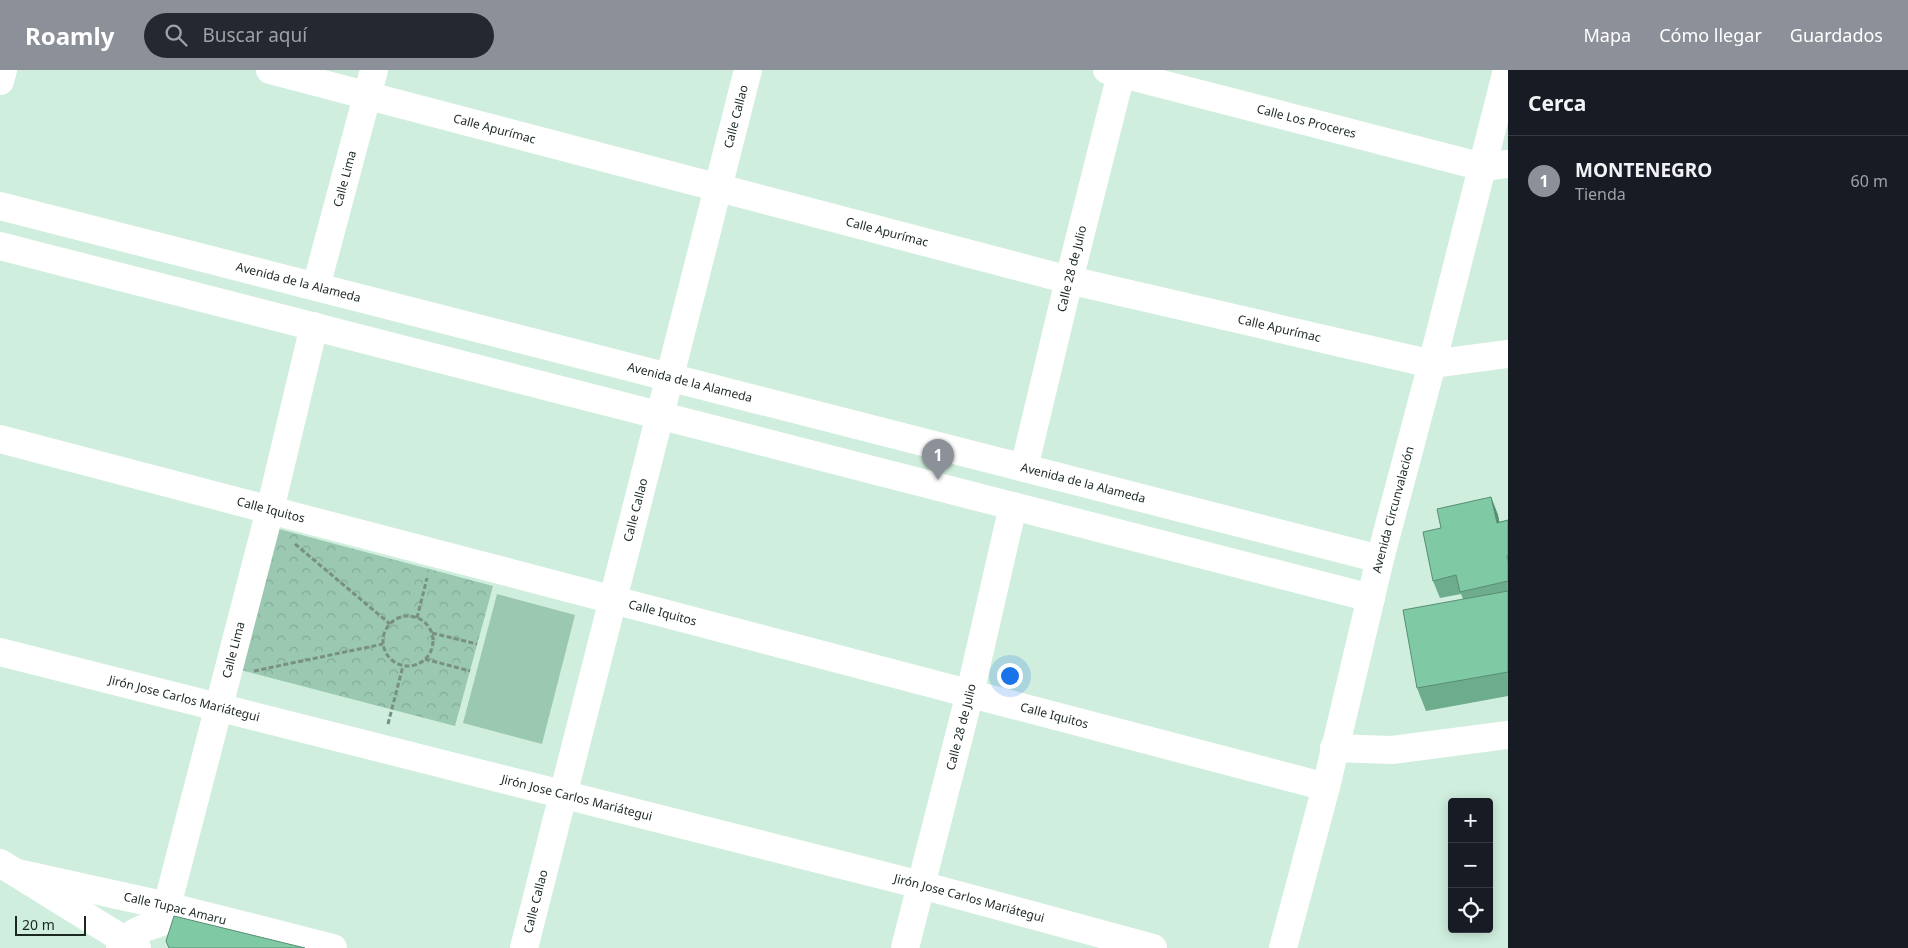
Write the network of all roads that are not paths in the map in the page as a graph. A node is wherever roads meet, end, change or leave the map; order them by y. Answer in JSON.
{"nodes":[{"id":1,"x":3,"y":70,"type":"edge"},
{"id":2,"x":270,"y":70,"type":"edge"},
{"id":3,"x":748,"y":70,"type":"edge"},
{"id":4,"x":1507,"y":70,"type":"edge"},
{"id":5,"x":1117,"y":71,"type":"edge"},
{"id":6,"x":0,"y":81,"type":"edge"},
{"id":7,"x":371,"y":83,"type":"edge"},
{"id":8,"x":1495,"y":165,"type":"edge"},
{"id":9,"x":718,"y":187,"type":"junction"},
{"id":10,"x":0,"y":206,"type":"edge"},
{"id":11,"x":0,"y":246,"type":"edge"},
{"id":12,"x":1069,"y":280,"type":"junction"},
{"id":13,"x":316,"y":287,"type":"junction"},
{"id":14,"x":314,"y":326,"type":"junction"},
{"id":15,"x":1508,"y":354,"type":"edge"},
{"id":16,"x":1432,"y":364,"type":"junction"},
{"id":17,"x":670,"y":378,"type":"junction"},
{"id":18,"x":660,"y":416,"type":"junction"},
{"id":19,"x":0,"y":439,"type":"edge"},
{"id":20,"x":1024,"y":468,"type":"junction"},
{"id":21,"x":1013,"y":506,"type":"junction"},
{"id":22,"x":268,"y":515,"type":"junction"},
{"id":23,"x":1380,"y":559,"type":"junction"},
{"id":24,"x":1370,"y":598,"type":"junction"},
{"id":25,"x":613,"y":600,"type":"junction"},
{"id":26,"x":0,"y":652,"type":"edge"},
{"id":27,"x":970,"y":693,"type":"junction"},
{"id":28,"x":219,"y":707,"type":"junction"},
{"id":29,"x":1508,"y":735,"type":"edge"},
{"id":30,"x":1334,"y":748,"type":"junction"},
{"id":31,"x":1326,"y":787,"type":"junction"},
{"id":32,"x":563,"y":795,"type":"junction"},
{"id":33,"x":8,"y":868,"type":"edge"},
{"id":34,"x":921,"y":885,"type":"junction"},
{"id":35,"x":167,"y":906,"type":"junction"},
{"id":36,"x":127,"y":945,"type":"edge"},
{"id":37,"x":333,"y":948,"type":"edge"},
{"id":38,"x":524,"y":948,"type":"edge"},
{"id":39,"x":905,"y":948,"type":"edge"},
{"id":40,"x":1154,"y":948,"type":"edge"},
{"id":41,"x":1283,"y":948,"type":"edge"}],
"edges":[{"from":1,"to":6,"type":"street"},
{"from":2,"to":7,"type":"street","name":"Calle Apurímac"},
{"from":3,"to":9,"type":"street","name":"Calle Callao"},
{"from":4,"to":8,"type":"street","name":"Avenida Circunvalación"},
{"from":5,"to":8,"type":"street","name":"Calle Los Proceres"},
{"from":5,"to":12,"type":"street","name":"Calle 28 de Julio"},
{"from":7,"to":9,"type":"street","name":"Calle Apurímac"},
{"from":7,"to":13,"type":"street","name":"Calle Lima"},
{"from":8,"to":16,"type":"street","name":"Avenida Circunvalación"},
{"from":9,"to":12,"type":"street","name":"Calle Apurímac"},
{"from":9,"to":17,"type":"street","name":"Calle Callao"},
{"from":10,"to":13,"type":"street","name":"Avenida de la Alameda"},
{"from":11,"to":14,"type":"street"},
{"from":12,"to":16,"type":"street","name":"Calle Apurímac"},
{"from":12,"to":20,"type":"street","name":"Calle 28 de Julio"},
{"from":13,"to":17,"type":"street","name":"Avenida de la Alameda"},
{"from":14,"to":18,"type":"street"},
{"from":14,"to":22,"type":"street","name":"Calle Lima"},
{"from":15,"to":16,"type":"street","name":"Calle Apurímac"},
{"from":16,"to":23,"type":"street","name":"Avenida Circunvalación"},
{"from":17,"to":18,"type":"street","name":"Calle Callao"},
{"from":17,"to":20,"type":"street","name":"Avenida de la Alameda"},
{"from":18,"to":21,"type":"street"},
{"from":18,"to":25,"type":"street","name":"Calle Callao"},
{"from":19,"to":22,"type":"street","name":"Calle Iquitos"},
{"from":20,"to":23,"type":"street","name":"Avenida de la Alameda"},
{"from":21,"to":24,"type":"street"},
{"from":21,"to":27,"type":"street","name":"Calle 28 de Julio"},
{"from":22,"to":25,"type":"street","name":"Calle Iquitos"},
{"from":22,"to":28,"type":"street","name":"Calle Lima"},
{"from":23,"to":24,"type":"street","name":"Avenida Circunvalación"},
{"from":24,"to":30,"type":"street","name":"Avenida Circunvalación"},
{"from":25,"to":27,"type":"street","name":"Calle Iquitos"},
{"from":25,"to":32,"type":"street","name":"Calle Callao"},
{"from":26,"to":28,"type":"street","name":"Jirón Jose Carlos Mariátegui"},
{"from":27,"to":31,"type":"street","name":"Calle Iquitos"},
{"from":27,"to":34,"type":"street","name":"Calle 28 de Julio"},
{"from":28,"to":32,"type":"street","name":"Jirón Jose Carlos Mariátegui"},
{"from":28,"to":35,"type":"street","name":"Calle Lima"},
{"from":29,"to":30,"type":"street"},
{"from":30,"to":31,"type":"street","name":"Avenida Circunvalación"},
{"from":31,"to":41,"type":"street","name":"Avenida Circunvalación"},
{"from":32,"to":34,"type":"street","name":"Jirón Jose Carlos Mariátegui"},
{"from":32,"to":38,"type":"street","name":"Calle Callao"},
{"from":33,"to":35,"type":"street","name":"Calle Tupac Amaru"},
{"from":33,"to":36,"type":"street","name":"Calle Tupac Amaru"},
{"from":34,"to":39,"type":"street","name":"Calle 28 de Julio"},
{"from":34,"to":40,"type":"street","name":"Jirón Jose Carlos Mariátegui"},
{"from":35,"to":36,"type":"street","name":"Calle Lima"},
{"from":35,"to":37,"type":"street","name":"Calle Tupac Amaru"}]}
